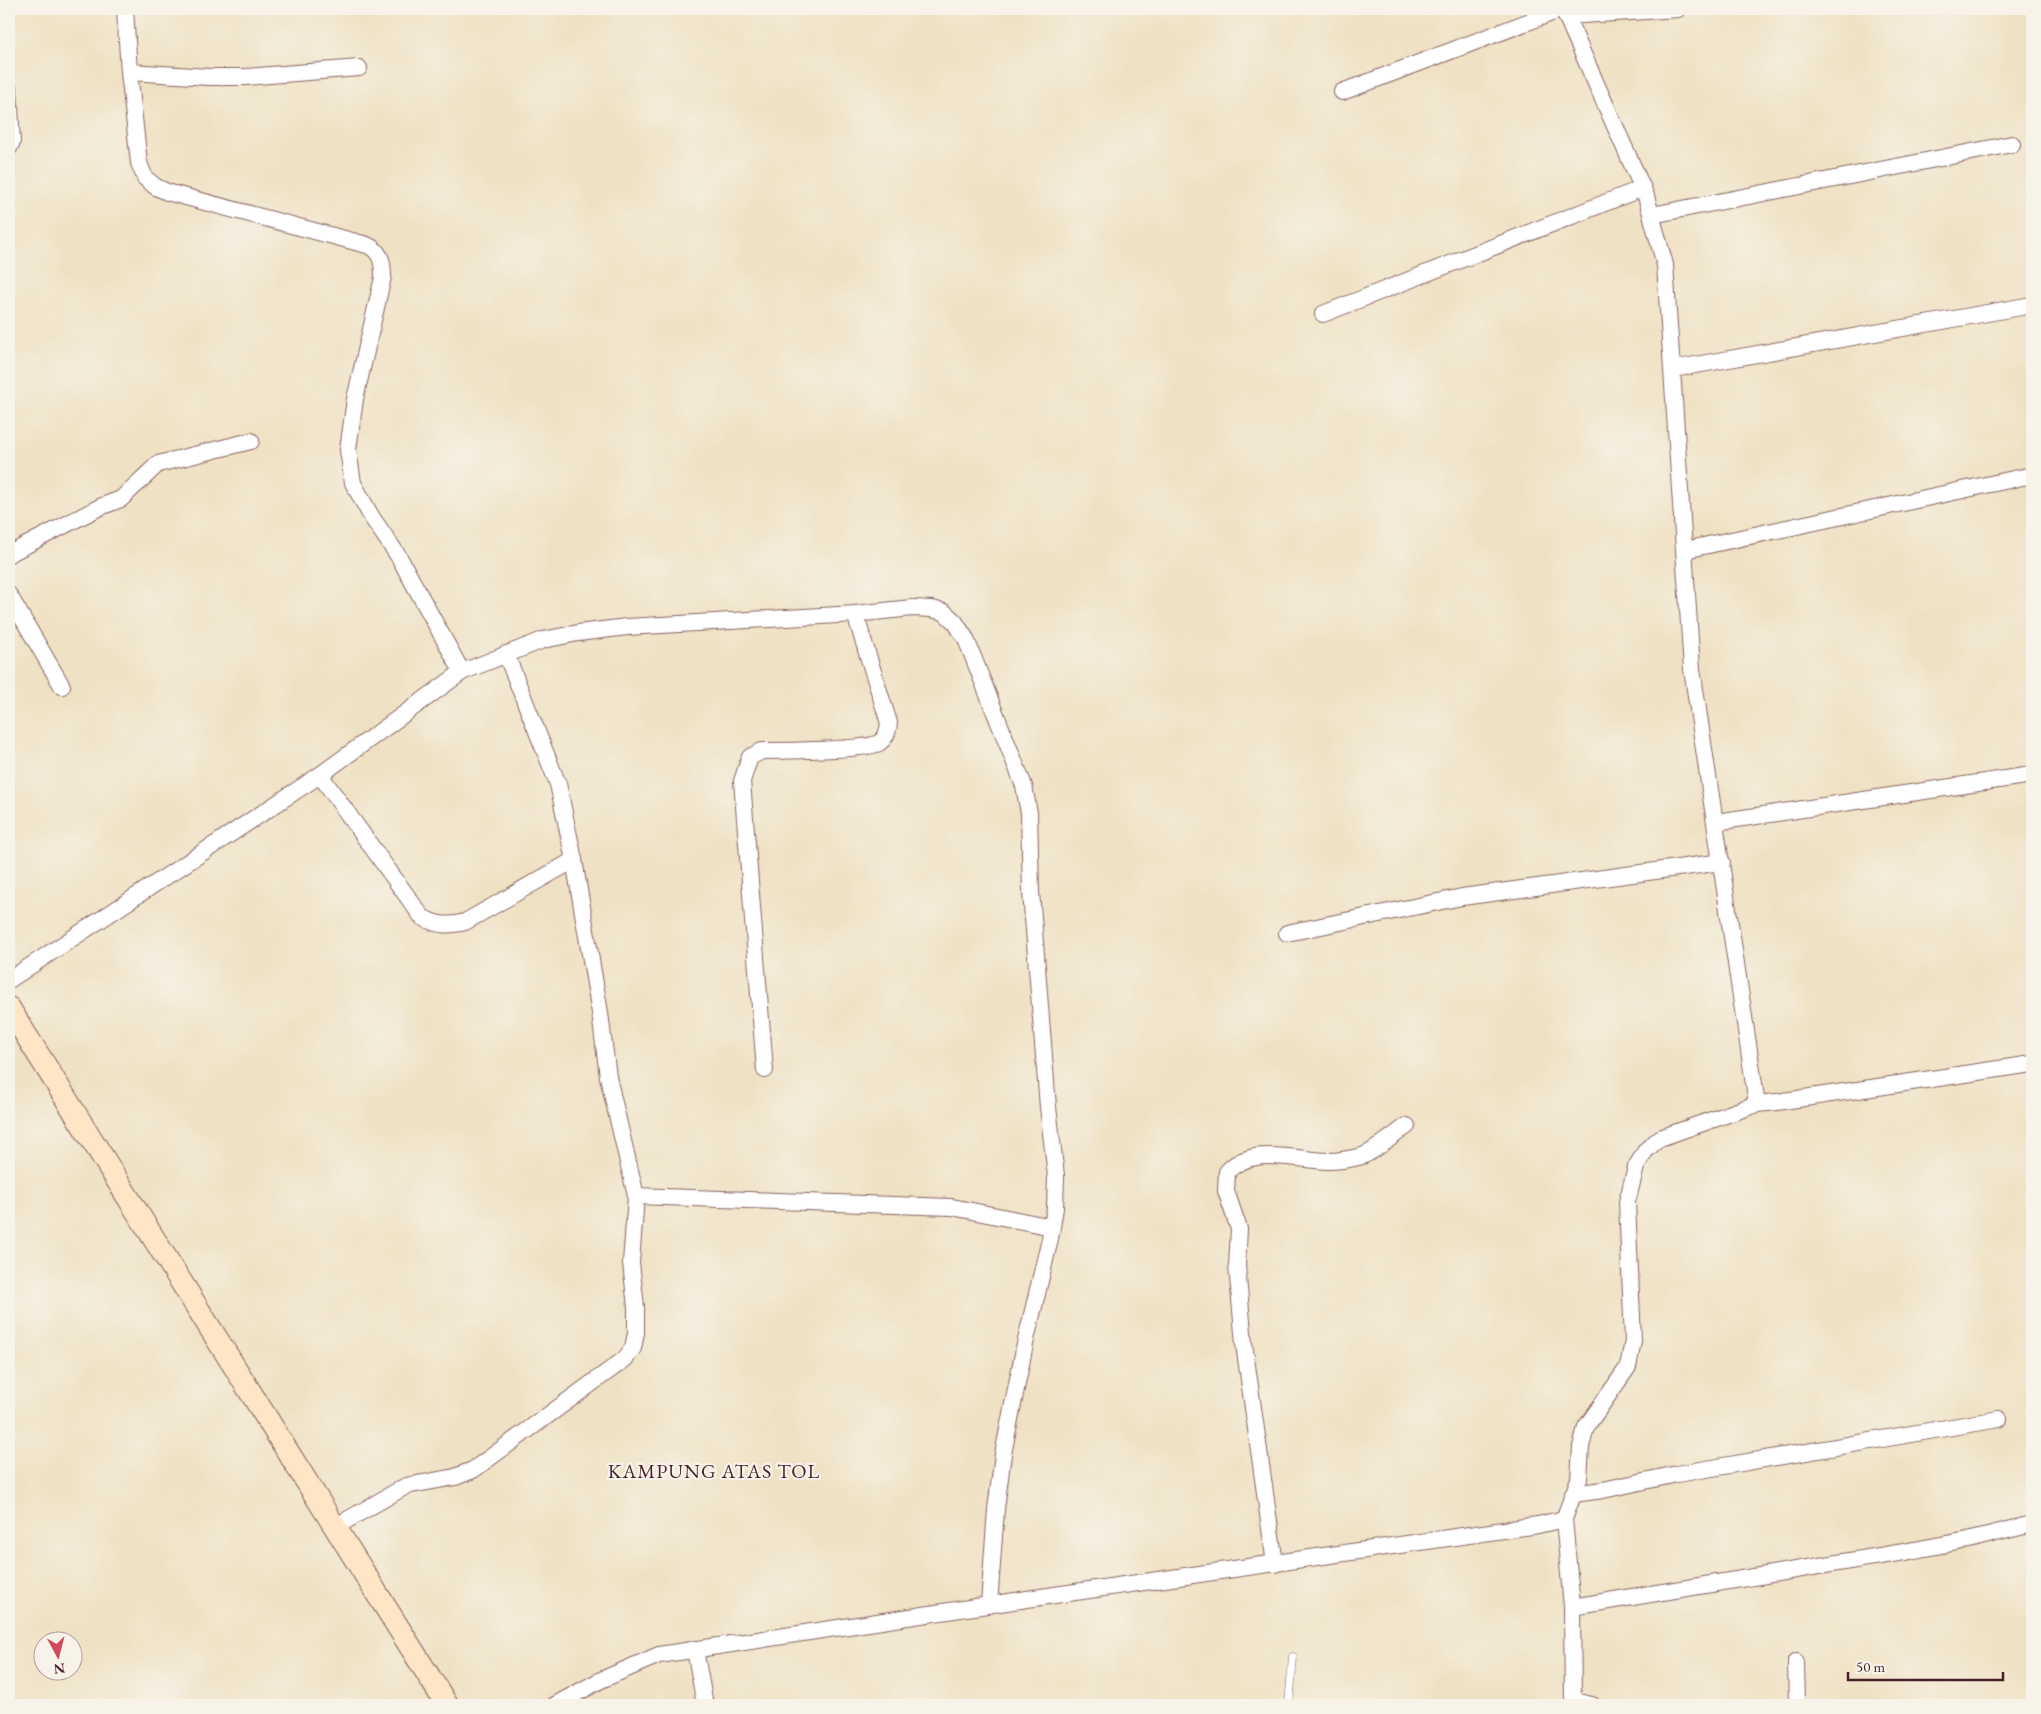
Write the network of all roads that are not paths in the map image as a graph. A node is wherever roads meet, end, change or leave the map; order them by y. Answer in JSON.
{"nodes":[{"id":1,"x":125,"y":9,"type":"edge"},
{"id":2,"x":1678,"y":9,"type":"edge"},
{"id":3,"x":1564,"y":11,"type":"edge"},
{"id":4,"x":358,"y":68,"type":"dead end"},
{"id":5,"x":129,"y":72,"type":"junction"},
{"id":6,"x":9,"y":90,"type":"edge"},
{"id":7,"x":1342,"y":92,"type":"dead end"},
{"id":8,"x":2012,"y":144,"type":"dead end"},
{"id":9,"x":9,"y":148,"type":"edge"},
{"id":10,"x":1643,"y":188,"type":"junction"},
{"id":11,"x":1652,"y":215,"type":"junction"},
{"id":12,"x":2032,"y":305,"type":"edge"},
{"id":13,"x":1323,"y":314,"type":"dead end"},
{"id":14,"x":1673,"y":369,"type":"junction"},
{"id":15,"x":251,"y":441,"type":"dead end"},
{"id":16,"x":2032,"y":475,"type":"edge"},
{"id":17,"x":1685,"y":550,"type":"junction"},
{"id":18,"x":9,"y":554,"type":"edge"},
{"id":19,"x":9,"y":595,"type":"edge"},
{"id":20,"x":855,"y":614,"type":"junction"},
{"id":21,"x":506,"y":654,"type":"junction"},
{"id":22,"x":462,"y":672,"type":"junction"},
{"id":23,"x":62,"y":686,"type":"dead end"},
{"id":24,"x":320,"y":775,"type":"junction"},
{"id":25,"x":2032,"y":775,"type":"edge"},
{"id":26,"x":1716,"y":822,"type":"junction"},
{"id":27,"x":574,"y":860,"type":"junction"},
{"id":28,"x":1722,"y":862,"type":"junction"},
{"id":29,"x":1287,"y":933,"type":"dead end"},
{"id":30,"x":9,"y":980,"type":"edge"},
{"id":31,"x":9,"y":1008,"type":"edge"},
{"id":32,"x":2032,"y":1064,"type":"edge"},
{"id":33,"x":765,"y":1070,"type":"dead end"},
{"id":34,"x":1758,"y":1104,"type":"junction"},
{"id":35,"x":1407,"y":1126,"type":"dead end"},
{"id":36,"x":636,"y":1196,"type":"junction"},
{"id":37,"x":1052,"y":1227,"type":"junction"},
{"id":38,"x":1999,"y":1418,"type":"dead end"},
{"id":39,"x":1573,"y":1494,"type":"junction"},
{"id":40,"x":1564,"y":1519,"type":"junction"},
{"id":41,"x":2032,"y":1524,"type":"edge"},
{"id":42,"x":335,"y":1526,"type":"junction"},
{"id":43,"x":1275,"y":1564,"type":"junction"},
{"id":44,"x":989,"y":1605,"type":"junction"},
{"id":45,"x":1572,"y":1607,"type":"junction"},
{"id":46,"x":695,"y":1649,"type":"junction"},
{"id":47,"x":1293,"y":1656,"type":"dead end"},
{"id":48,"x":1796,"y":1662,"type":"dead end"},
{"id":49,"x":1573,"y":1703,"type":"edge"},
{"id":50,"x":447,"y":1705,"type":"edge"},
{"id":51,"x":555,"y":1705,"type":"edge"},
{"id":52,"x":705,"y":1705,"type":"edge"},
{"id":53,"x":1289,"y":1705,"type":"edge"},
{"id":54,"x":1592,"y":1705,"type":"edge"},
{"id":55,"x":1797,"y":1705,"type":"edge"}],
"edges":[{"from":1,"to":5,"type":"street"},
{"from":2,"to":3,"type":"street"},
{"from":3,"to":7,"type":"street"},
{"from":3,"to":10,"type":"street"},
{"from":4,"to":5,"type":"street"},
{"from":5,"to":22,"type":"street"},
{"from":6,"to":9,"type":"street"},
{"from":8,"to":11,"type":"street"},
{"from":10,"to":11,"type":"street"},
{"from":10,"to":13,"type":"street"},
{"from":11,"to":14,"type":"street"},
{"from":12,"to":14,"type":"street"},
{"from":14,"to":17,"type":"street"},
{"from":15,"to":18,"type":"street"},
{"from":16,"to":17,"type":"street"},
{"from":17,"to":26,"type":"street"},
{"from":19,"to":23,"type":"street"},
{"from":20,"to":21,"type":"street"},
{"from":20,"to":33,"type":"street"},
{"from":20,"to":37,"type":"street"},
{"from":21,"to":22,"type":"street"},
{"from":21,"to":27,"type":"street"},
{"from":22,"to":24,"type":"street"},
{"from":24,"to":27,"type":"street"},
{"from":24,"to":30,"type":"street"},
{"from":25,"to":26,"type":"street"},
{"from":26,"to":28,"type":"street"},
{"from":27,"to":36,"type":"street"},
{"from":28,"to":29,"type":"street"},
{"from":28,"to":34,"type":"street"},
{"from":31,"to":42,"type":"main road"},
{"from":32,"to":34,"type":"street"},
{"from":34,"to":39,"type":"street"},
{"from":35,"to":43,"type":"street"},
{"from":36,"to":37,"type":"street"},
{"from":36,"to":42,"type":"street"},
{"from":37,"to":44,"type":"street"},
{"from":38,"to":39,"type":"street"},
{"from":39,"to":40,"type":"street"},
{"from":40,"to":43,"type":"street"},
{"from":40,"to":45,"type":"street"},
{"from":41,"to":45,"type":"street"},
{"from":42,"to":50,"type":"main road"},
{"from":43,"to":44,"type":"street"},
{"from":44,"to":46,"type":"street"},
{"from":45,"to":49,"type":"street"},
{"from":46,"to":51,"type":"street"},
{"from":46,"to":52,"type":"street"},
{"from":47,"to":53,"type":"lane"},
{"from":48,"to":55,"type":"street"},
{"from":49,"to":54,"type":"street"}]}
